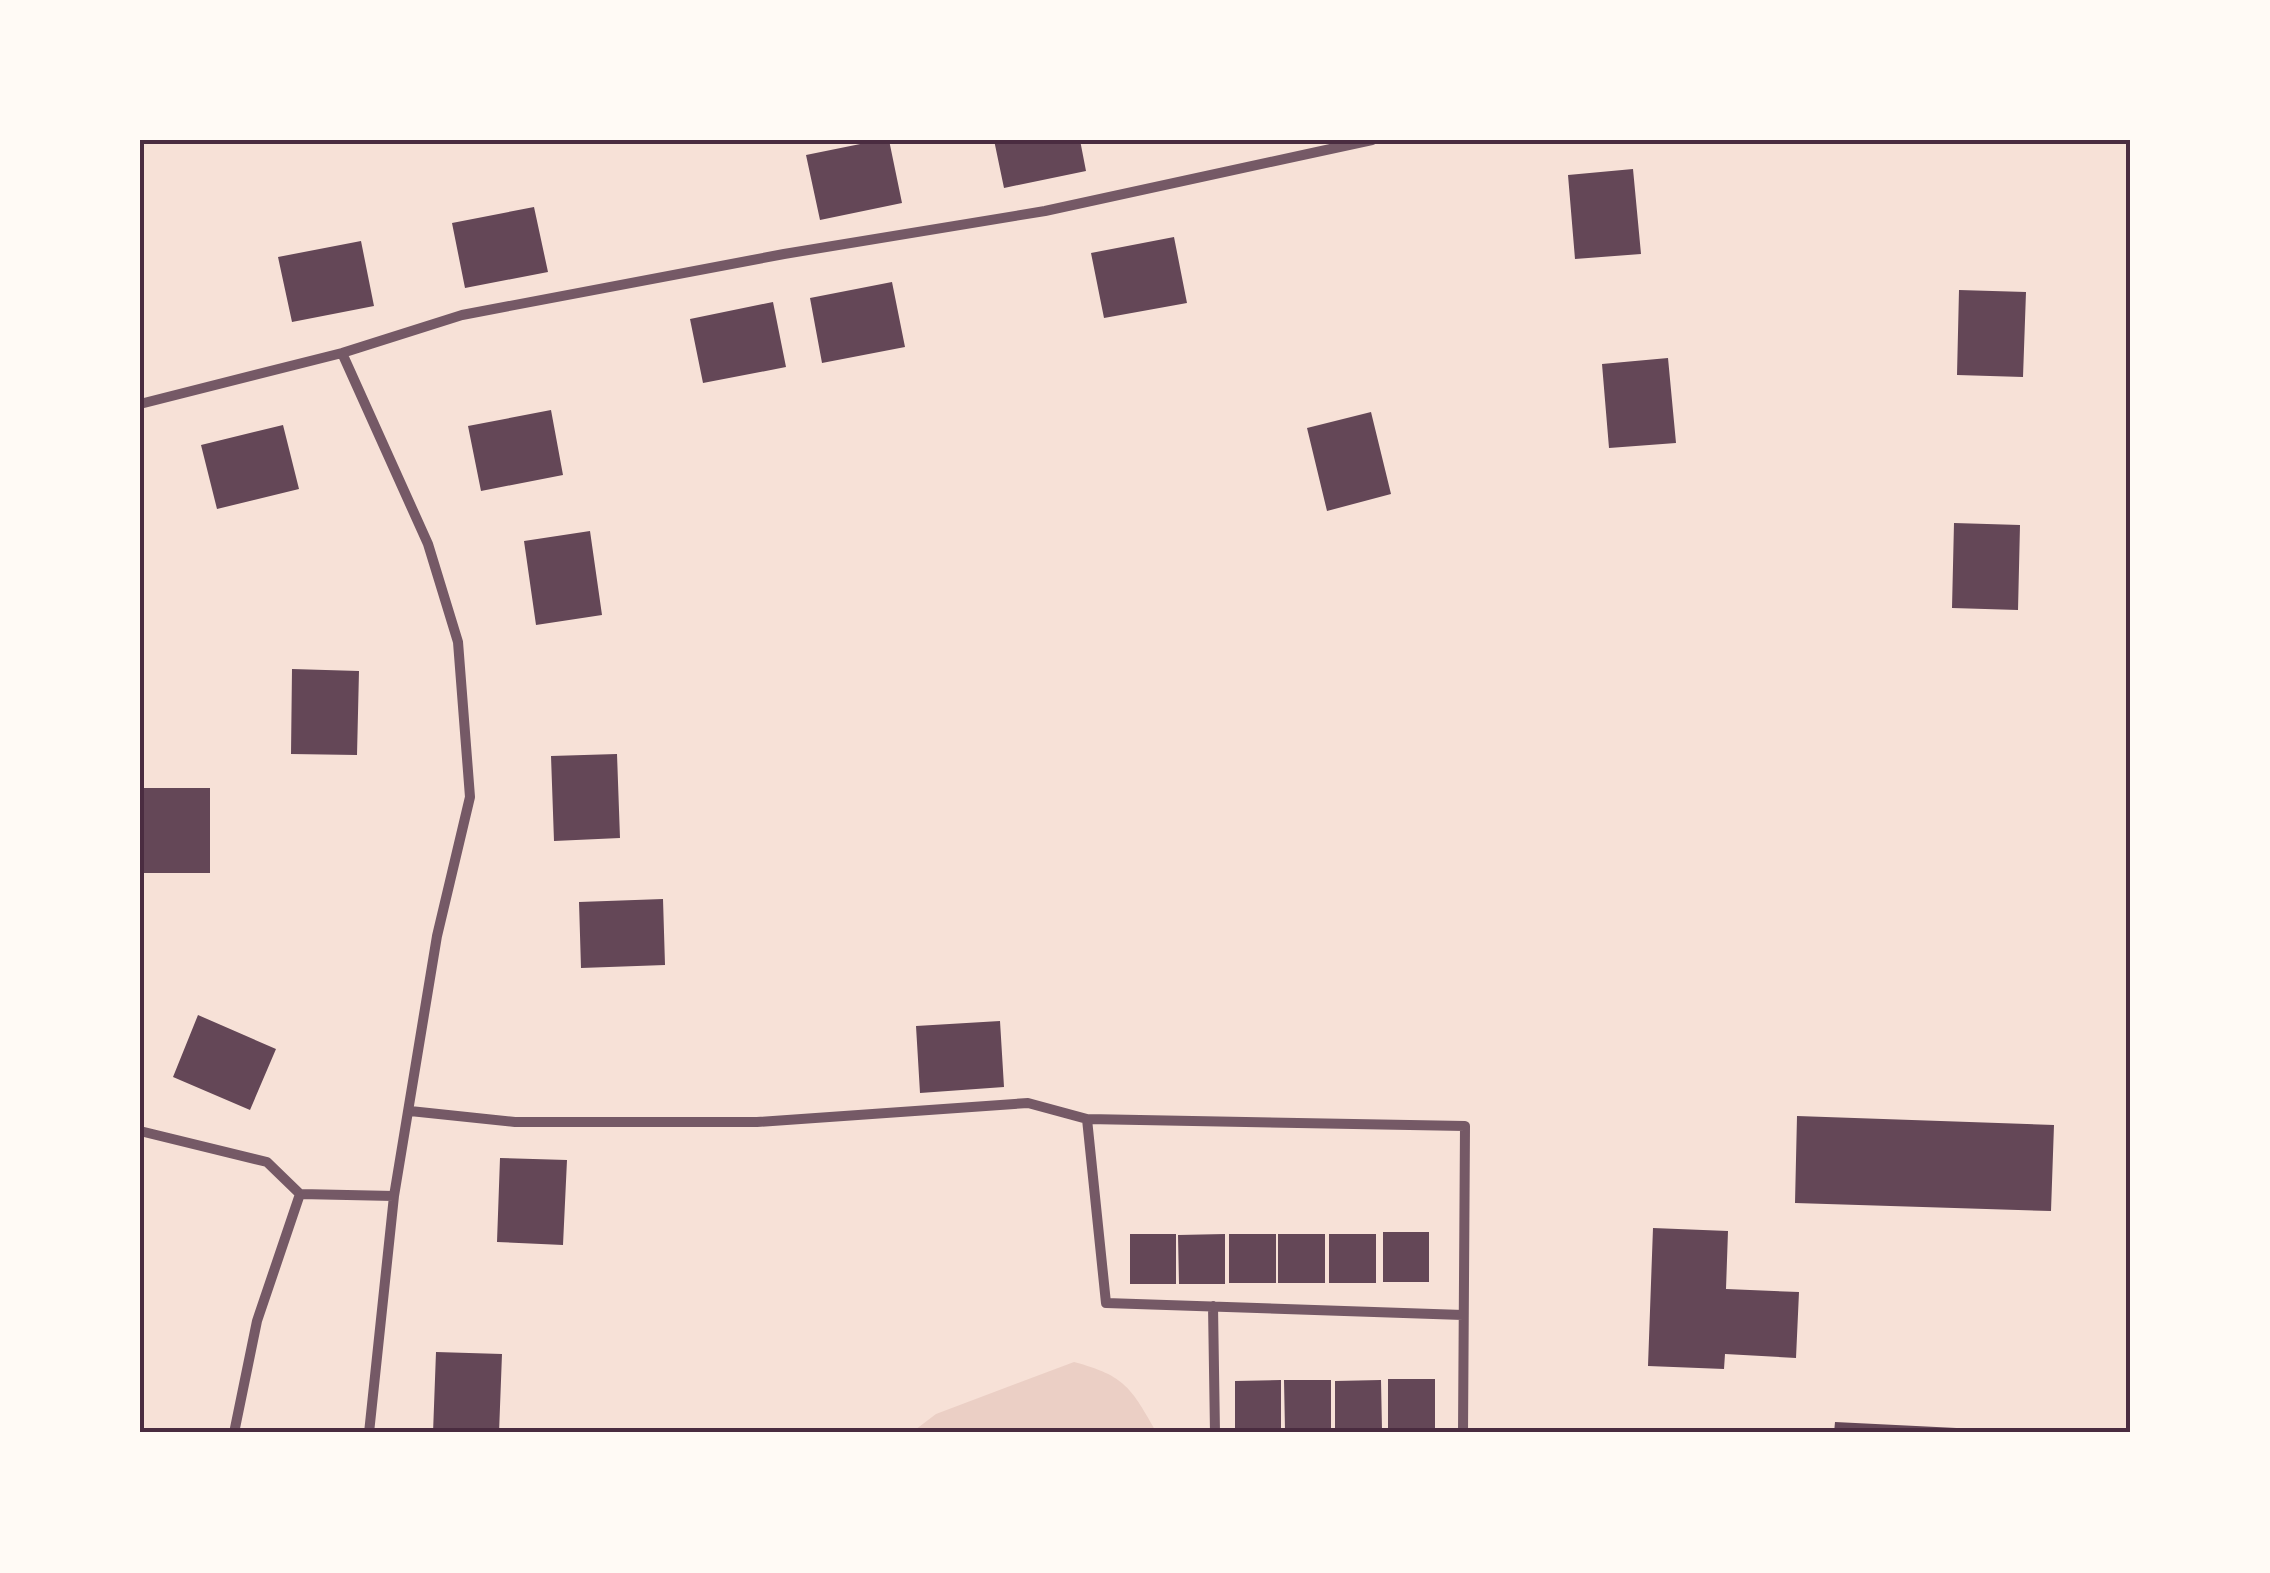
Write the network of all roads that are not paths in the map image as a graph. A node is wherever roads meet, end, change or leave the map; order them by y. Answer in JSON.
{"nodes":[{"id":1,"x":1372,"y":140,"type":"edge"},
{"id":2,"x":342,"y":353,"type":"junction"},
{"id":3,"x":140,"y":404,"type":"edge"},
{"id":4,"x":410,"y":1112,"type":"junction"},
{"id":5,"x":1087,"y":1119,"type":"junction"},
{"id":6,"x":140,"y":1130,"type":"edge"},
{"id":7,"x":300,"y":1194,"type":"junction"},
{"id":8,"x":394,"y":1196,"type":"junction"},
{"id":9,"x":1213,"y":1306,"type":"junction"},
{"id":10,"x":1463,"y":1315,"type":"junction"},
{"id":11,"x":234,"y":1433,"type":"edge"},
{"id":12,"x":369,"y":1433,"type":"edge"},
{"id":13,"x":1215,"y":1433,"type":"edge"},
{"id":14,"x":1462,"y":1433,"type":"edge"}],
"edges":[{"from":1,"to":2,"type":"street"},
{"from":2,"to":3,"type":"street"},
{"from":2,"to":4,"type":"street"},
{"from":4,"to":5,"type":"street"},
{"from":4,"to":8,"type":"street"},
{"from":5,"to":9,"type":"street"},
{"from":5,"to":10,"type":"street"},
{"from":6,"to":7,"type":"street"},
{"from":7,"to":8,"type":"street"},
{"from":7,"to":11,"type":"street"},
{"from":8,"to":12,"type":"street"},
{"from":9,"to":10,"type":"street"},
{"from":9,"to":13,"type":"street"},
{"from":10,"to":14,"type":"street"}]}
